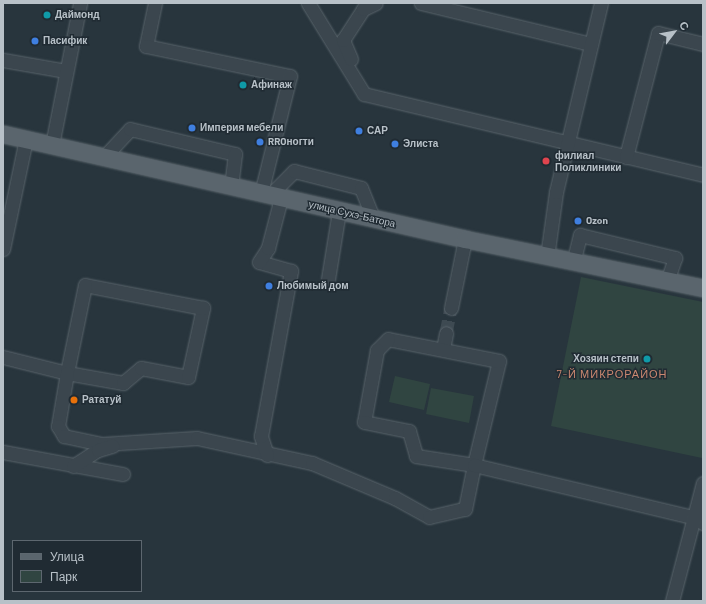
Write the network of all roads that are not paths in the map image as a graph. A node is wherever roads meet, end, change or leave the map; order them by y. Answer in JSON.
{"nodes":[{"id":1,"x":80,"y":3,"type":"edge"},
{"id":2,"x":155,"y":3,"type":"edge"},
{"id":3,"x":308,"y":3,"type":"edge"},
{"id":4,"x":376,"y":3,"type":"edge"},
{"id":5,"x":421,"y":3,"type":"edge"},
{"id":6,"x":601,"y":3,"type":"edge"},
{"id":7,"x":591,"y":44,"type":"junction"},
{"id":8,"x":703,"y":44,"type":"edge"},
{"id":9,"x":3,"y":60,"type":"edge"},
{"id":10,"x":66,"y":71,"type":"junction"},
{"id":11,"x":364,"y":94,"type":"junction"},
{"id":12,"x":3,"y":134,"type":"edge"},
{"id":13,"x":26,"y":139,"type":"junction"},
{"id":14,"x":567,"y":141,"type":"junction"},
{"id":15,"x":52,"y":145,"type":"junction"},
{"id":16,"x":104,"y":157,"type":"junction"},
{"id":17,"x":626,"y":158,"type":"junction"},
{"id":18,"x":703,"y":175,"type":"edge"},
{"id":19,"x":231,"y":186,"type":"junction"},
{"id":20,"x":271,"y":195,"type":"junction"},
{"id":21,"x":339,"y":211,"type":"junction"},
{"id":22,"x":372,"y":218,"type":"junction"},
{"id":23,"x":465,"y":239,"type":"junction"},
{"id":24,"x":3,"y":249,"type":"edge"},
{"id":25,"x":547,"y":258,"type":"junction"},
{"id":26,"x":573,"y":263,"type":"junction"},
{"id":27,"x":328,"y":279,"type":"dead end"},
{"id":28,"x":667,"y":281,"type":"junction"},
{"id":29,"x":703,"y":288,"type":"edge"},
{"id":30,"x":451,"y":308,"type":"tunnel mouth"},
{"id":31,"x":446,"y":333,"type":"tunnel mouth"},
{"id":32,"x":442,"y":349,"type":"junction"},
{"id":33,"x":3,"y":357,"type":"edge"},
{"id":34,"x":67,"y":372,"type":"junction"},
{"id":35,"x":118,"y":444,"type":"junction"},
{"id":36,"x":3,"y":452,"type":"edge"},
{"id":37,"x":267,"y":455,"type":"junction"},
{"id":38,"x":474,"y":465,"type":"junction"},
{"id":39,"x":73,"y":466,"type":"junction"},
{"id":40,"x":123,"y":474,"type":"dead end"},
{"id":41,"x":703,"y":484,"type":"edge"},
{"id":42,"x":699,"y":520,"type":"edge"},
{"id":43,"x":672,"y":601,"type":"edge"}],
"edges":[{"from":1,"to":10,"type":"lane"},
{"from":2,"to":20,"type":"lane"},
{"from":3,"to":11,"type":"lane"},
{"from":4,"to":11,"type":"lane"},
{"from":5,"to":7,"type":"lane"},
{"from":6,"to":7,"type":"lane"},
{"from":7,"to":14,"type":"lane"},
{"from":8,"to":17,"type":"lane"},
{"from":9,"to":10,"type":"lane"},
{"from":10,"to":15,"type":"lane"},
{"from":11,"to":14,"type":"lane"},
{"from":12,"to":13,"type":"main road","name":"улица Сухэ-Батора"},
{"from":13,"to":15,"type":"main road","name":"улица Сухэ-Батора"},
{"from":13,"to":24,"type":"lane"},
{"from":14,"to":17,"type":"lane"},
{"from":14,"to":25,"type":"lane"},
{"from":15,"to":16,"type":"main road","name":"улица Сухэ-Батора"},
{"from":16,"to":19,"type":"main road","name":"улица Сухэ-Батора"},
{"from":16,"to":19,"type":"lane"},
{"from":17,"to":18,"type":"lane"},
{"from":19,"to":20,"type":"main road","name":"улица Сухэ-Батора"},
{"from":20,"to":21,"type":"main road","name":"улица Сухэ-Батора"},
{"from":20,"to":22,"type":"lane"},
{"from":20,"to":37,"type":"lane"},
{"from":21,"to":22,"type":"main road","name":"улица Сухэ-Батора"},
{"from":21,"to":27,"type":"lane"},
{"from":22,"to":23,"type":"main road","name":"улица Сухэ-Батора"},
{"from":23,"to":25,"type":"main road","name":"улица Сухэ-Батора"},
{"from":23,"to":30,"type":"lane"},
{"from":25,"to":26,"type":"main road","name":"улица Сухэ-Батора"},
{"from":26,"to":28,"type":"main road","name":"улица Сухэ-Батора"},
{"from":26,"to":28,"type":"lane"},
{"from":28,"to":29,"type":"main road","name":"улица Сухэ-Батора"},
{"from":31,"to":32,"type":"lane"},
{"from":32,"to":38,"type":"lane"},
{"from":32,"to":38,"type":"lane"},
{"from":33,"to":34,"type":"lane"},
{"from":34,"to":34,"type":"lane"},
{"from":34,"to":35,"type":"lane"},
{"from":35,"to":37,"type":"lane"},
{"from":35,"to":39,"type":"lane"},
{"from":36,"to":39,"type":"lane"},
{"from":37,"to":38,"type":"lane"},
{"from":38,"to":42,"type":"lane"},
{"from":39,"to":40,"type":"lane"},
{"from":41,"to":42,"type":"lane"},
{"from":42,"to":43,"type":"lane"}]}
